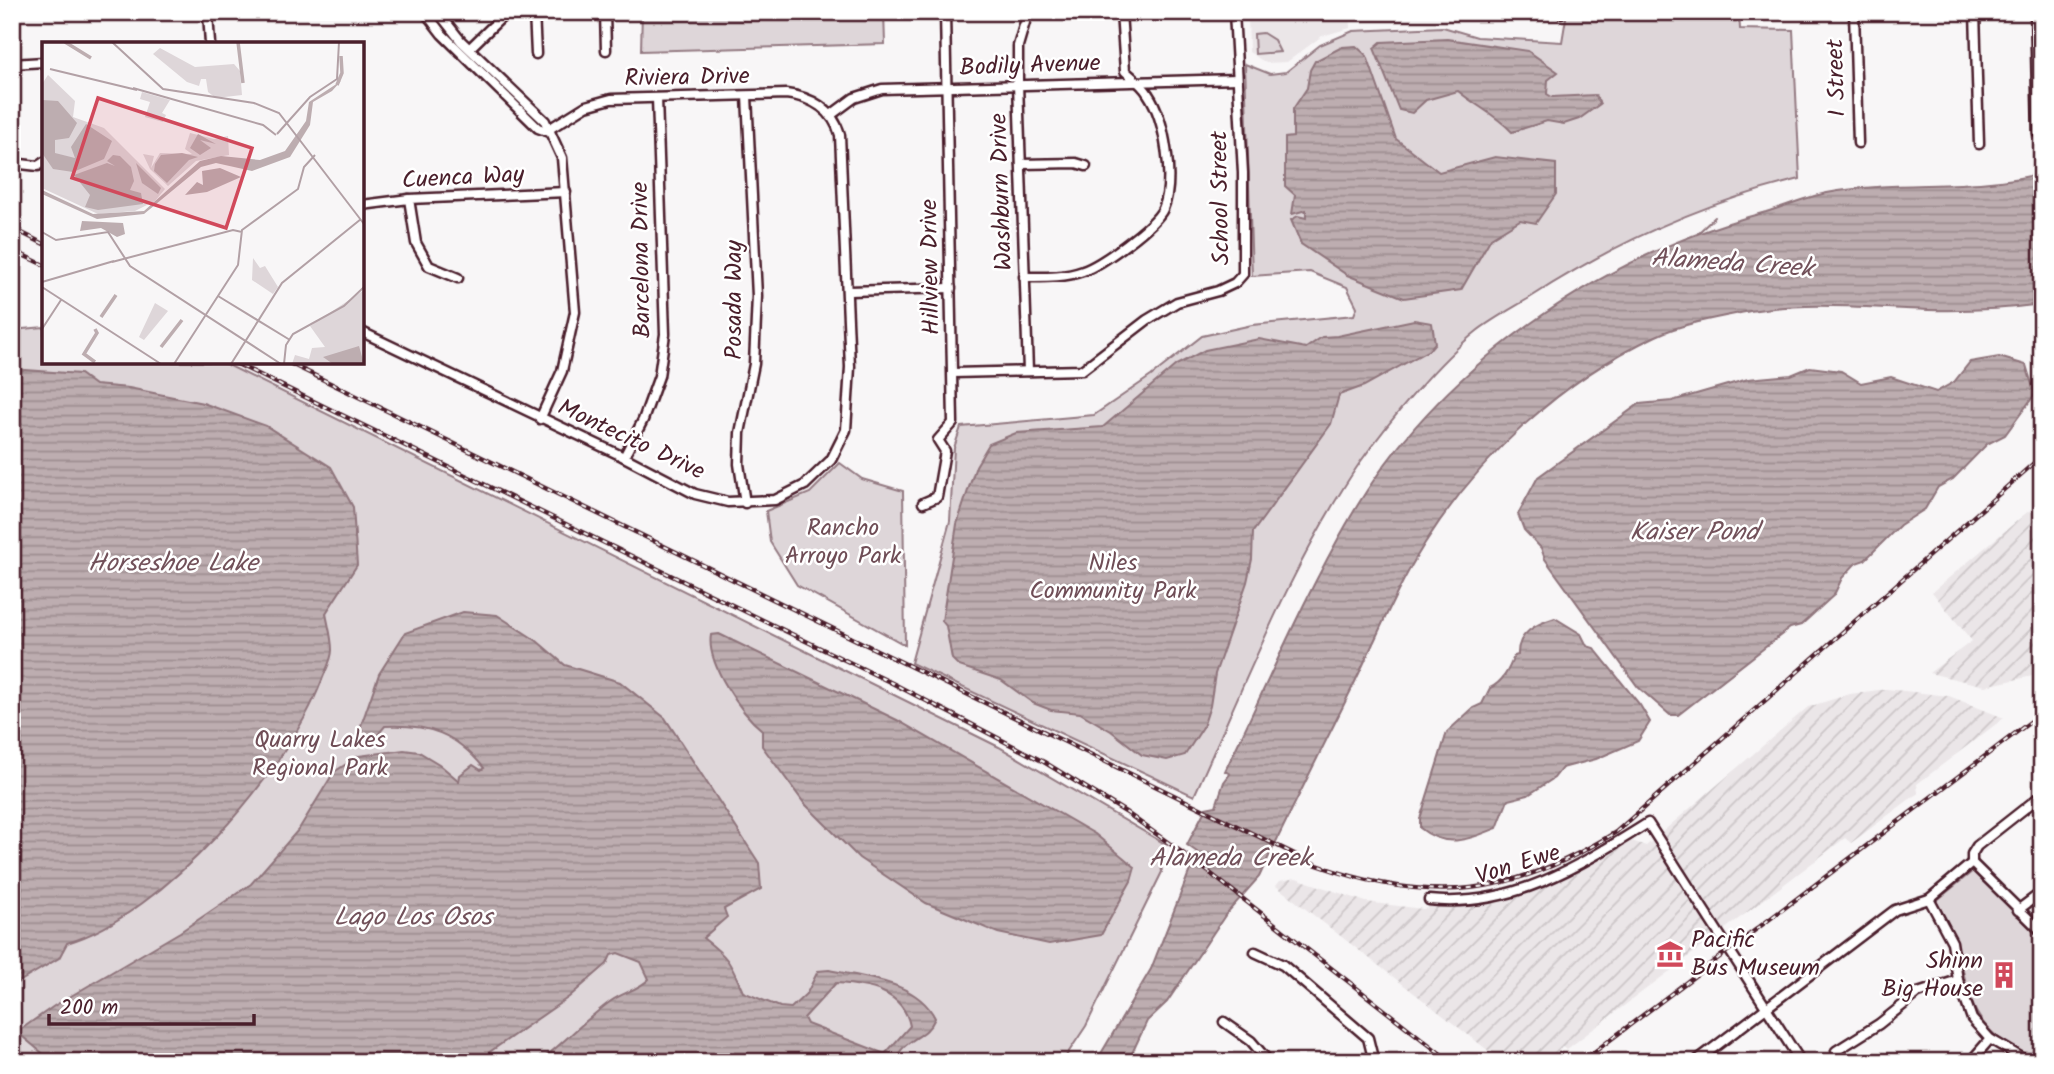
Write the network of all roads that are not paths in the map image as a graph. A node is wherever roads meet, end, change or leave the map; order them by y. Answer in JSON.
{"nodes":[{"id":1,"x":208,"y":12,"type":"edge"},
{"id":2,"x":425,"y":12,"type":"edge"},
{"id":3,"x":438,"y":12,"type":"edge"},
{"id":4,"x":507,"y":12,"type":"edge"},
{"id":5,"x":534,"y":12,"type":"edge"},
{"id":6,"x":605,"y":12,"type":"edge"},
{"id":7,"x":944,"y":12,"type":"edge"},
{"id":8,"x":1028,"y":12,"type":"edge"},
{"id":9,"x":1121,"y":12,"type":"edge"},
{"id":10,"x":1234,"y":12,"type":"edge"},
{"id":11,"x":1854,"y":12,"type":"edge"},
{"id":12,"x":1975,"y":12,"type":"edge"},
{"id":13,"x":2035,"y":12,"type":"edge"},
{"id":14,"x":497,"y":15,"type":"edge"},
{"id":15,"x":210,"y":42,"type":"edge"},
{"id":16,"x":470,"y":48,"type":"junction"},
{"id":17,"x":606,"y":50,"type":"dead end"},
{"id":18,"x":536,"y":54,"type":"dead end"},
{"id":19,"x":42,"y":62,"type":"edge"},
{"id":20,"x":12,"y":64,"type":"edge"},
{"id":21,"x":1237,"y":79,"type":"junction"},
{"id":22,"x":1137,"y":82,"type":"junction"},
{"id":23,"x":1018,"y":84,"type":"junction"},
{"id":24,"x":946,"y":88,"type":"junction"},
{"id":25,"x":747,"y":96,"type":"junction"},
{"id":26,"x":657,"y":98,"type":"junction"},
{"id":27,"x":831,"y":115,"type":"junction"},
{"id":28,"x":547,"y":131,"type":"junction"},
{"id":29,"x":2038,"y":133,"type":"dead end"},
{"id":30,"x":1858,"y":143,"type":"dead end"},
{"id":31,"x":1979,"y":144,"type":"dead end"},
{"id":32,"x":12,"y":163,"type":"edge"},
{"id":33,"x":1021,"y":164,"type":"junction"},
{"id":34,"x":1086,"y":166,"type":"dead end"},
{"id":35,"x":42,"y":167,"type":"edge"},
{"id":36,"x":566,"y":191,"type":"junction"},
{"id":37,"x":408,"y":199,"type":"junction"},
{"id":38,"x":364,"y":205,"type":"edge"},
{"id":39,"x":1024,"y":277,"type":"junction"},
{"id":40,"x":458,"y":278,"type":"dead end"},
{"id":41,"x":951,"y":288,"type":"junction"},
{"id":42,"x":849,"y":291,"type":"junction"},
{"id":43,"x":364,"y":333,"type":"edge"},
{"id":44,"x":1028,"y":371,"type":"junction"},
{"id":45,"x":953,"y":373,"type":"junction"},
{"id":46,"x":540,"y":419,"type":"junction"},
{"id":47,"x":624,"y":457,"type":"junction"},
{"id":48,"x":745,"y":503,"type":"junction"},
{"id":49,"x":923,"y":503,"type":"dead end"},
{"id":50,"x":2038,"y":798,"type":"dead end"},
{"id":51,"x":1972,"y":863,"type":"junction"},
{"id":52,"x":2042,"y":892,"type":"edge"},
{"id":53,"x":1429,"y":900,"type":"dead end"},
{"id":54,"x":1928,"y":900,"type":"junction"},
{"id":55,"x":2018,"y":910,"type":"junction"},
{"id":56,"x":2042,"y":933,"type":"edge"},
{"id":57,"x":1255,"y":953,"type":"dead end"},
{"id":58,"x":1958,"y":980,"type":"junction"},
{"id":59,"x":1767,"y":1010,"type":"junction"},
{"id":60,"x":1224,"y":1022,"type":"dead end"},
{"id":61,"x":1990,"y":1039,"type":"junction"},
{"id":62,"x":1836,"y":1051,"type":"dead end"},
{"id":63,"x":1269,"y":1062,"type":"edge"},
{"id":64,"x":1374,"y":1062,"type":"edge"},
{"id":65,"x":1695,"y":1062,"type":"edge"},
{"id":66,"x":1801,"y":1062,"type":"edge"},
{"id":67,"x":1970,"y":1062,"type":"edge"},
{"id":68,"x":2029,"y":1062,"type":"edge"}],
"edges":[{"from":1,"to":15,"type":"street"},
{"from":2,"to":28,"type":"street"},
{"from":3,"to":16,"type":"street"},
{"from":4,"to":14,"type":"street"},
{"from":5,"to":18,"type":"street"},
{"from":6,"to":17,"type":"street"},
{"from":7,"to":24,"type":"street","name":"Hillview Drive"},
{"from":8,"to":23,"type":"street","name":"Washburn Drive"},
{"from":9,"to":22,"type":"street"},
{"from":10,"to":21,"type":"street","name":"School Street"},
{"from":11,"to":30,"type":"street","name":"I Street"},
{"from":12,"to":31,"type":"street"},
{"from":13,"to":29,"type":"street"},
{"from":14,"to":16,"type":"street"},
{"from":16,"to":28,"type":"street"},
{"from":19,"to":20,"type":"street"},
{"from":21,"to":22,"type":"street","name":"Bodily Avenue"},
{"from":21,"to":44,"type":"street","name":"School Street"},
{"from":22,"to":23,"type":"street","name":"Bodily Avenue"},
{"from":22,"to":39,"type":"street"},
{"from":23,"to":24,"type":"street","name":"Bodily Avenue"},
{"from":23,"to":33,"type":"street","name":"Washburn Drive"},
{"from":24,"to":27,"type":"street","name":"Bodily Avenue"},
{"from":24,"to":41,"type":"street","name":"Hillview Drive"},
{"from":25,"to":26,"type":"street","name":"Riviera Drive"},
{"from":25,"to":27,"type":"street","name":"Riviera Drive"},
{"from":25,"to":48,"type":"street","name":"Posada Way"},
{"from":26,"to":28,"type":"street","name":"Riviera Drive"},
{"from":26,"to":47,"type":"street","name":"Barcelona Drive"},
{"from":27,"to":42,"type":"street","name":"Montecito Drive"},
{"from":28,"to":36,"type":"street"},
{"from":32,"to":35,"type":"street"},
{"from":33,"to":34,"type":"street"},
{"from":33,"to":39,"type":"street","name":"Washburn Drive"},
{"from":36,"to":37,"type":"street","name":"Cuenca Way"},
{"from":36,"to":46,"type":"street"},
{"from":37,"to":38,"type":"street","name":"Cuenca Way"},
{"from":37,"to":40,"type":"street"},
{"from":39,"to":44,"type":"street","name":"Washburn Drive"},
{"from":41,"to":42,"type":"street"},
{"from":41,"to":45,"type":"street","name":"Hillview Drive"},
{"from":42,"to":48,"type":"street","name":"Montecito Drive"},
{"from":43,"to":46,"type":"street","name":"Montecito Drive"},
{"from":44,"to":45,"type":"street","name":"School Street"},
{"from":45,"to":49,"type":"street","name":"Hillview Drive"},
{"from":46,"to":47,"type":"street","name":"Montecito Drive"},
{"from":47,"to":48,"type":"street","name":"Montecito Drive"},
{"from":50,"to":51,"type":"street"},
{"from":51,"to":54,"type":"street"},
{"from":51,"to":55,"type":"street"},
{"from":52,"to":55,"type":"street"},
{"from":53,"to":59,"type":"street","name":"Von Ewe"},
{"from":54,"to":58,"type":"street"},
{"from":54,"to":59,"type":"street"},
{"from":55,"to":56,"type":"street"},
{"from":57,"to":64,"type":"street"},
{"from":58,"to":61,"type":"street"},
{"from":58,"to":62,"type":"street"},
{"from":59,"to":65,"type":"street"},
{"from":59,"to":66,"type":"street"},
{"from":60,"to":63,"type":"street"},
{"from":61,"to":67,"type":"street"},
{"from":61,"to":68,"type":"street"}]}
